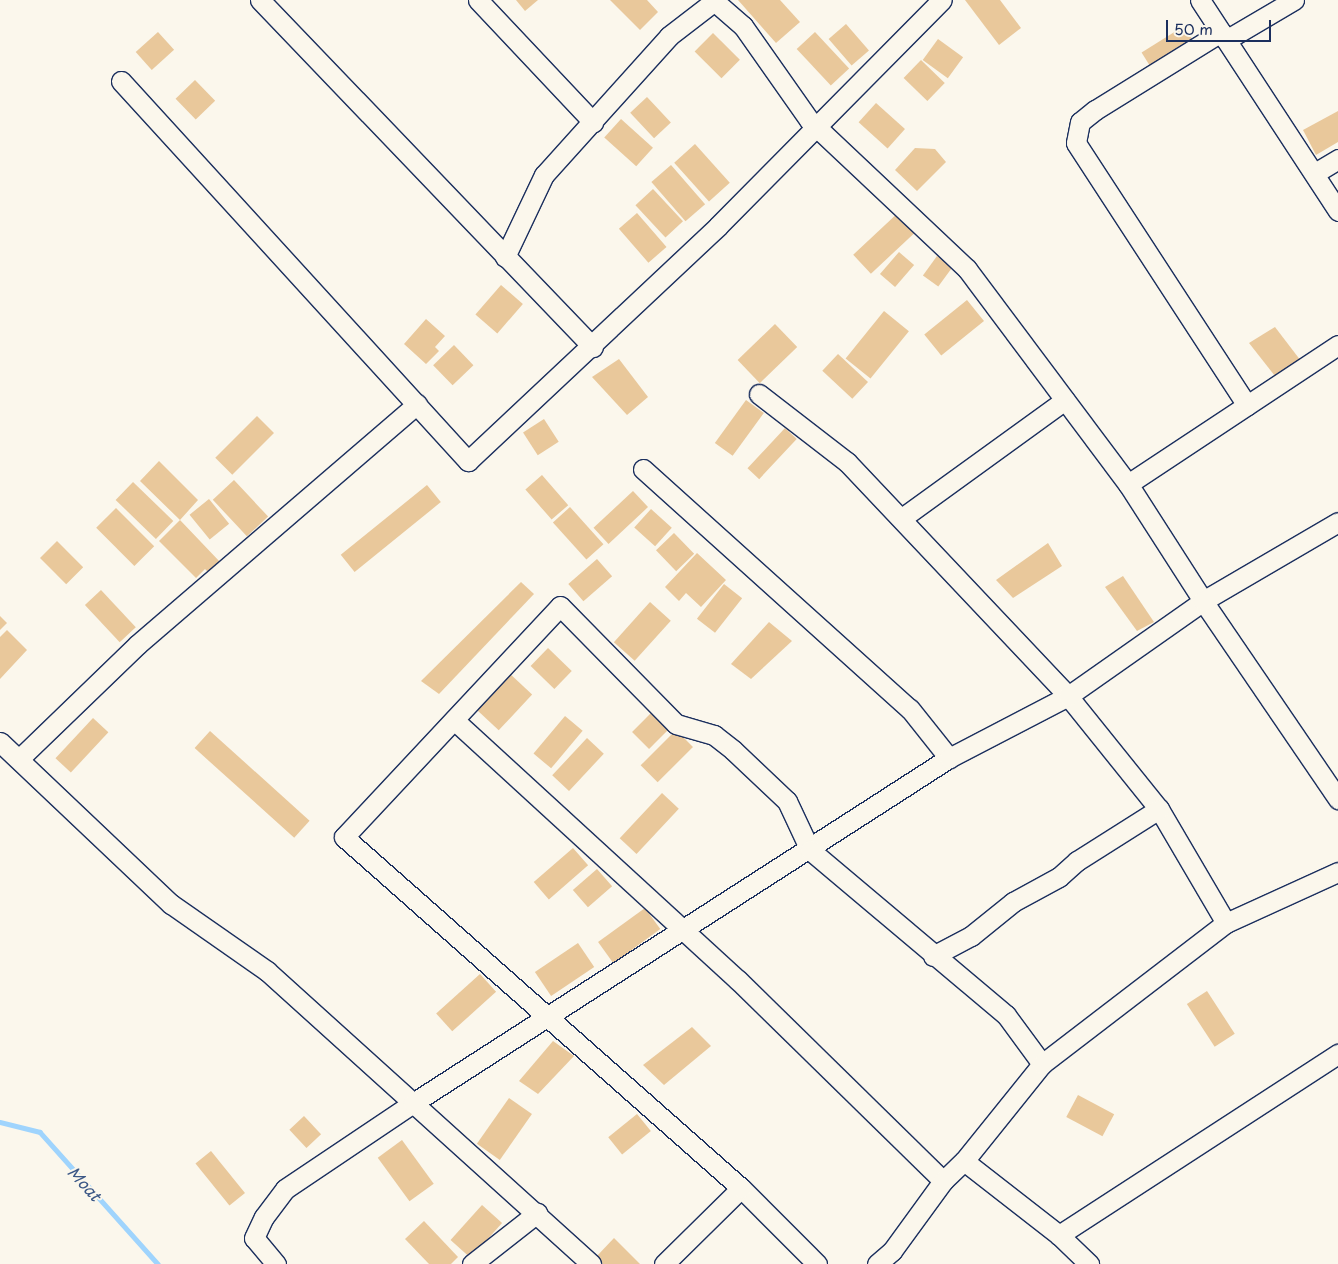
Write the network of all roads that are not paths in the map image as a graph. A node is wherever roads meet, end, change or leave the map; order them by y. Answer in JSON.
{"nodes":[{"id":1,"x":260,"y":0,"type":"edge"},
{"id":2,"x":478,"y":0,"type":"edge"},
{"id":3,"x":715,"y":0,"type":"edge"},
{"id":4,"x":942,"y":0,"type":"edge"},
{"id":5,"x":1200,"y":0,"type":"edge"},
{"id":6,"x":1294,"y":0,"type":"edge"},
{"id":7,"x":1224,"y":36,"type":"junction"},
{"id":8,"x":120,"y":81,"type":"dead end"},
{"id":9,"x":593,"y":122,"type":"junction"},
{"id":10,"x":817,"y":128,"type":"junction"},
{"id":11,"x":1338,"y":159,"type":"edge"},
{"id":12,"x":1315,"y":172,"type":"junction"},
{"id":13,"x":1338,"y":211,"type":"edge"},
{"id":14,"x":505,"y":258,"type":"junction"},
{"id":15,"x":1338,"y":345,"type":"edge"},
{"id":16,"x":593,"y":347,"type":"junction"},
{"id":17,"x":759,"y":394,"type":"dead end"},
{"id":18,"x":1065,"y":400,"type":"junction"},
{"id":19,"x":416,"y":404,"type":"junction"},
{"id":20,"x":1247,"y":405,"type":"junction"},
{"id":21,"x":643,"y":469,"type":"dead end"},
{"id":22,"x":1128,"y":484,"type":"junction"},
{"id":23,"x":902,"y":518,"type":"junction"},
{"id":24,"x":1336,"y":528,"type":"edge"},
{"id":25,"x":1203,"y":601,"type":"junction"},
{"id":26,"x":1068,"y":696,"type":"junction"},
{"id":27,"x":454,"y":720,"type":"junction"},
{"id":28,"x":0,"y":742,"type":"edge"},
{"id":29,"x":949,"y":758,"type":"junction"},
{"id":30,"x":19,"y":759,"type":"junction"},
{"id":31,"x":1338,"y":799,"type":"edge"},
{"id":32,"x":1159,"y":809,"type":"junction"},
{"id":33,"x":810,"y":850,"type":"junction"},
{"id":34,"x":1338,"y":872,"type":"edge"},
{"id":35,"x":1226,"y":923,"type":"junction"},
{"id":36,"x":680,"y":930,"type":"junction"},
{"id":37,"x":933,"y":956,"type":"junction"},
{"id":38,"x":550,"y":1017,"type":"junction"},
{"id":39,"x":1338,"y":1054,"type":"edge"},
{"id":40,"x":1042,"y":1064,"type":"junction"},
{"id":41,"x":413,"y":1103,"type":"junction"},
{"id":42,"x":964,"y":1161,"type":"junction"},
{"id":43,"x":943,"y":1180,"type":"junction"},
{"id":44,"x":741,"y":1188,"type":"junction"},
{"id":45,"x":537,"y":1214,"type":"junction"},
{"id":46,"x":1059,"y":1235,"type":"junction"},
{"id":47,"x":897,"y":1257,"type":"edge"},
{"id":48,"x":276,"y":1264,"type":"edge"},
{"id":49,"x":472,"y":1264,"type":"edge"},
{"id":50,"x":592,"y":1264,"type":"edge"},
{"id":51,"x":664,"y":1264,"type":"edge"},
{"id":52,"x":817,"y":1264,"type":"edge"},
{"id":53,"x":876,"y":1264,"type":"edge"},
{"id":54,"x":1089,"y":1264,"type":"edge"}],
"edges":[{"from":1,"to":14,"type":"street"},
{"from":2,"to":9,"type":"street"},
{"from":3,"to":9,"type":"street"},
{"from":3,"to":10,"type":"street"},
{"from":4,"to":10,"type":"street"},
{"from":5,"to":7,"type":"street"},
{"from":6,"to":7,"type":"street"},
{"from":7,"to":12,"type":"street"},
{"from":7,"to":20,"type":"street"},
{"from":8,"to":19,"type":"street"},
{"from":9,"to":14,"type":"street"},
{"from":10,"to":16,"type":"street"},
{"from":10,"to":18,"type":"street"},
{"from":11,"to":12,"type":"street"},
{"from":12,"to":13,"type":"street"},
{"from":14,"to":16,"type":"street"},
{"from":15,"to":20,"type":"street"},
{"from":16,"to":19,"type":"street"},
{"from":17,"to":23,"type":"street"},
{"from":18,"to":22,"type":"street"},
{"from":18,"to":23,"type":"street"},
{"from":19,"to":30,"type":"street"},
{"from":20,"to":22,"type":"street"},
{"from":21,"to":29,"type":"street"},
{"from":22,"to":25,"type":"street"},
{"from":23,"to":26,"type":"street"},
{"from":24,"to":25,"type":"street"},
{"from":25,"to":26,"type":"street"},
{"from":25,"to":31,"type":"street"},
{"from":26,"to":29,"type":"street"},
{"from":26,"to":32,"type":"street"},
{"from":27,"to":33,"type":"street"},
{"from":27,"to":36,"type":"street"},
{"from":27,"to":38,"type":"street"},
{"from":28,"to":30,"type":"street"},
{"from":29,"to":33,"type":"street"},
{"from":30,"to":41,"type":"street"},
{"from":32,"to":35,"type":"street"},
{"from":32,"to":37,"type":"street"},
{"from":33,"to":36,"type":"street"},
{"from":33,"to":37,"type":"street"},
{"from":34,"to":35,"type":"street"},
{"from":35,"to":40,"type":"street"},
{"from":36,"to":38,"type":"street"},
{"from":36,"to":43,"type":"street"},
{"from":37,"to":40,"type":"street"},
{"from":38,"to":41,"type":"street"},
{"from":38,"to":44,"type":"street"},
{"from":39,"to":46,"type":"street"},
{"from":40,"to":42,"type":"street"},
{"from":41,"to":45,"type":"street"},
{"from":41,"to":48,"type":"street"},
{"from":42,"to":43,"type":"street"},
{"from":42,"to":46,"type":"street"},
{"from":43,"to":47,"type":"street"},
{"from":44,"to":51,"type":"street"},
{"from":44,"to":52,"type":"street"},
{"from":45,"to":49,"type":"street"},
{"from":45,"to":50,"type":"street"},
{"from":46,"to":54,"type":"street"},
{"from":47,"to":53,"type":"street"}]}
